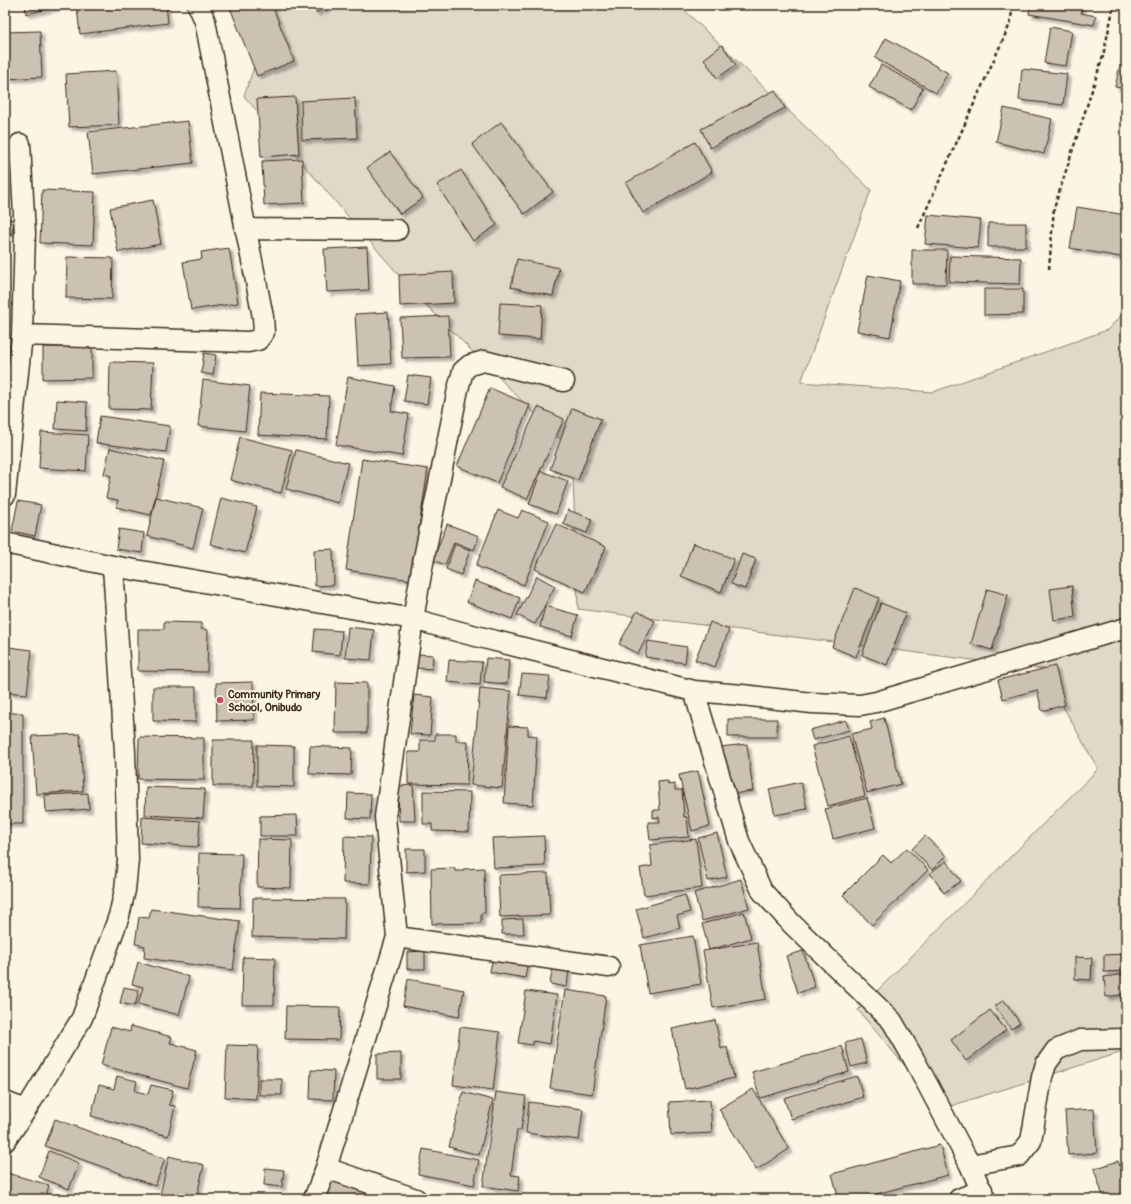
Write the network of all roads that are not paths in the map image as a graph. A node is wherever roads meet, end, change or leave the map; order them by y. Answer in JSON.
{"nodes":[{"id":1,"x":198,"y":5,"type":"edge"},
{"id":2,"x":20,"y":144,"type":"dead end"},
{"id":3,"x":245,"y":229,"type":"junction"},
{"id":4,"x":397,"y":230,"type":"dead end"},
{"id":5,"x":22,"y":335,"type":"junction"},
{"id":6,"x":564,"y":381,"type":"dead end"},
{"id":7,"x":5,"y":495,"type":"edge"},
{"id":8,"x":5,"y":543,"type":"edge"},
{"id":9,"x":113,"y":566,"type":"junction"},
{"id":10,"x":413,"y":619,"type":"junction"},
{"id":11,"x":1126,"y":628,"type":"edge"},
{"id":12,"x":694,"y":691,"type":"junction"},
{"id":13,"x":397,"y":937,"type":"junction"},
{"id":14,"x":609,"y":967,"type":"dead end"},
{"id":15,"x":1126,"y":1039,"type":"edge"},
{"id":16,"x":5,"y":1102,"type":"edge"},
{"id":17,"x":26,"y":1110,"type":"junction"},
{"id":18,"x":5,"y":1141,"type":"edge"},
{"id":19,"x":970,"y":1165,"type":"junction"},
{"id":20,"x":326,"y":1168,"type":"junction"},
{"id":21,"x":983,"y":1194,"type":"edge"},
{"id":22,"x":314,"y":1199,"type":"edge"},
{"id":23,"x":416,"y":1199,"type":"edge"},
{"id":24,"x":959,"y":1199,"type":"edge"}],
"edges":[{"from":1,"to":3,"type":"street"},
{"from":2,"to":5,"type":"street"},
{"from":3,"to":4,"type":"street"},
{"from":3,"to":5,"type":"street"},
{"from":5,"to":7,"type":"street"},
{"from":6,"to":10,"type":"street"},
{"from":8,"to":9,"type":"street"},
{"from":9,"to":10,"type":"street"},
{"from":9,"to":17,"type":"street"},
{"from":10,"to":12,"type":"street"},
{"from":10,"to":13,"type":"street"},
{"from":11,"to":12,"type":"street"},
{"from":12,"to":19,"type":"street"},
{"from":13,"to":14,"type":"street"},
{"from":13,"to":20,"type":"street"},
{"from":15,"to":19,"type":"street"},
{"from":16,"to":17,"type":"street"},
{"from":17,"to":18,"type":"street"},
{"from":19,"to":21,"type":"street"},
{"from":20,"to":22,"type":"street"},
{"from":20,"to":23,"type":"street"},
{"from":21,"to":24,"type":"street"}]}
